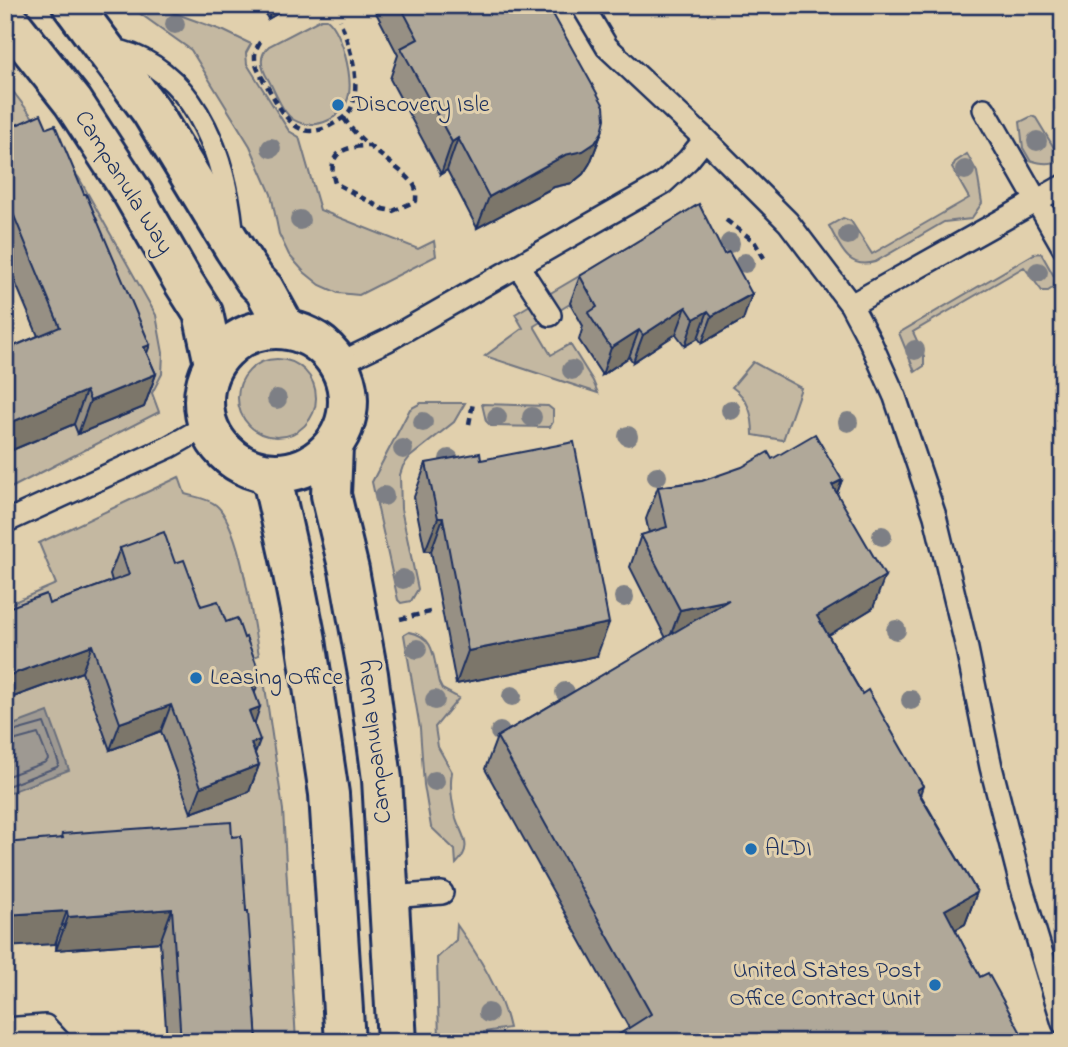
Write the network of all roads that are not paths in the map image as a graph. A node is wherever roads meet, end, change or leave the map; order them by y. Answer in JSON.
{"nodes":[{"id":1,"x":72,"y":5,"type":"edge"},
{"id":2,"x":582,"y":5,"type":"edge"},
{"id":3,"x":5,"y":16,"type":"edge"},
{"id":4,"x":984,"y":109,"type":"dead end"},
{"id":5,"x":705,"y":139,"type":"junction"},
{"id":6,"x":1063,"y":186,"type":"edge"},
{"id":7,"x":1036,"y":201,"type":"junction"},
{"id":8,"x":1063,"y":247,"type":"edge"},
{"id":9,"x":519,"y":267,"type":"junction"},
{"id":10,"x":851,"y":305,"type":"junction"},
{"id":11,"x":550,"y":315,"type":"dead end"},
{"id":12,"x":286,"y":329,"type":"junction"},
{"id":13,"x":214,"y":364,"type":"junction"},
{"id":14,"x":338,"y":364,"type":"junction"},
{"id":15,"x":208,"y":425,"type":"junction"},
{"id":16,"x":333,"y":446,"type":"junction"},
{"id":17,"x":263,"y":472,"type":"junction"},
{"id":18,"x":5,"y":522,"type":"edge"},
{"id":19,"x":442,"y":893,"type":"dead end"},
{"id":20,"x":390,"y":897,"type":"junction"},
{"id":21,"x":1063,"y":1023,"type":"edge"},
{"id":22,"x":5,"y":1029,"type":"edge"},
{"id":23,"x":60,"y":1042,"type":"edge"},
{"id":24,"x":345,"y":1042,"type":"edge"},
{"id":25,"x":397,"y":1042,"type":"edge"}],
"edges":[{"from":1,"to":12,"type":"street"},
{"from":2,"to":5,"type":"lane"},
{"from":3,"to":13,"type":"street","name":"Campanula Way"},
{"from":4,"to":7,"type":"lane"},
{"from":5,"to":9,"type":"lane"},
{"from":5,"to":10,"type":"lane"},
{"from":6,"to":7,"type":"lane"},
{"from":7,"to":8,"type":"lane"},
{"from":7,"to":10,"type":"lane"},
{"from":9,"to":11,"type":"lane"},
{"from":9,"to":14,"type":"lane"},
{"from":10,"to":21,"type":"lane"},
{"from":12,"to":13,"type":"street"},
{"from":12,"to":14,"type":"street"},
{"from":13,"to":15,"type":"street"},
{"from":14,"to":16,"type":"street"},
{"from":15,"to":17,"type":"street"},
{"from":15,"to":18,"type":"lane"},
{"from":16,"to":17,"type":"street"},
{"from":16,"to":20,"type":"street","name":"Campanula Way"},
{"from":17,"to":24,"type":"street"},
{"from":19,"to":20,"type":"lane"},
{"from":20,"to":25,"type":"street","name":"Campanula Way"},
{"from":22,"to":23,"type":"lane"}]}
